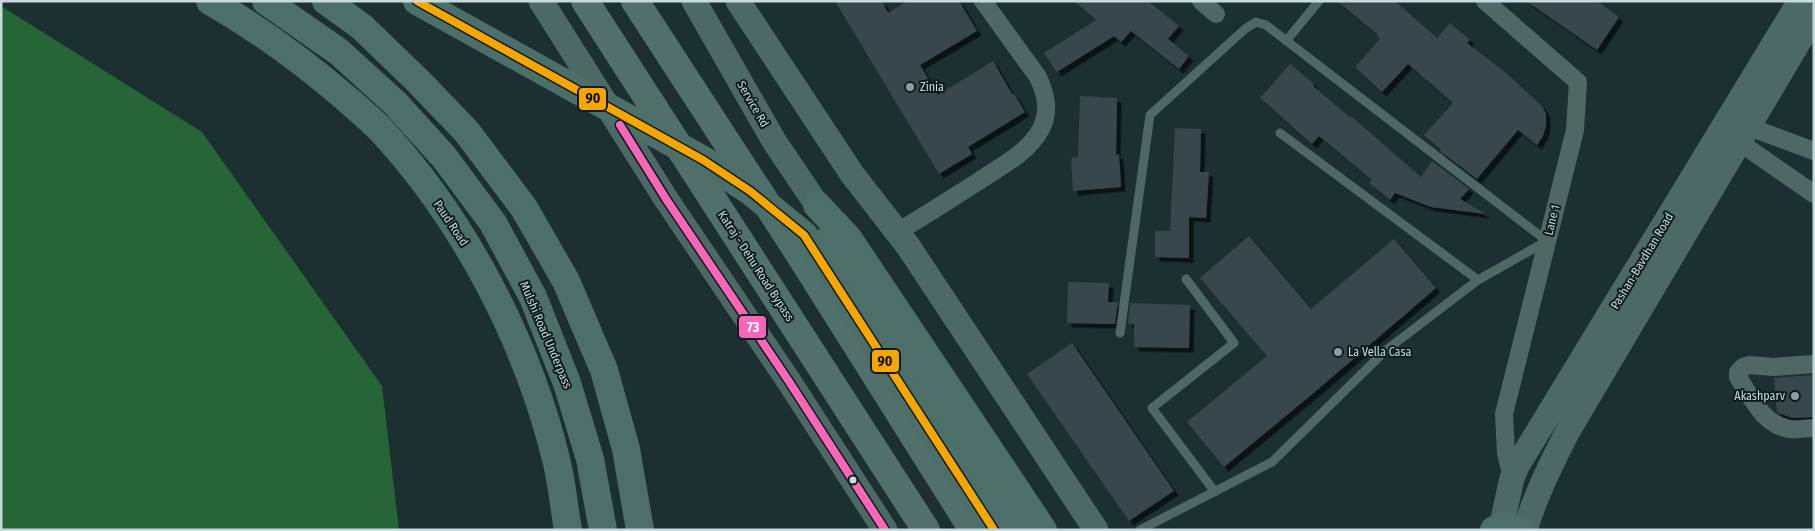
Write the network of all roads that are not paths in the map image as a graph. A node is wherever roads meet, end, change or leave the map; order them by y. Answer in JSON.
{"nodes":[{"id":1,"x":210,"y":1,"type":"edge"},
{"id":2,"x":266,"y":1,"type":"edge"},
{"id":3,"x":326,"y":1,"type":"edge"},
{"id":4,"x":417,"y":1,"type":"edge"},
{"id":5,"x":541,"y":1,"type":"edge"},
{"id":6,"x":585,"y":1,"type":"edge"},
{"id":7,"x":635,"y":1,"type":"edge"},
{"id":8,"x":694,"y":1,"type":"edge"},
{"id":9,"x":738,"y":1,"type":"edge"},
{"id":10,"x":983,"y":1,"type":"edge"},
{"id":11,"x":1202,"y":1,"type":"edge"},
{"id":12,"x":1319,"y":1,"type":"edge"},
{"id":13,"x":1485,"y":1,"type":"edge"},
{"id":14,"x":1800,"y":1,"type":"edge"},
{"id":15,"x":1216,"y":14,"type":"dead end"},
{"id":16,"x":1814,"y":16,"type":"edge"},
{"id":17,"x":1286,"y":41,"type":"junction"},
{"id":18,"x":1280,"y":133,"type":"dead end"},
{"id":19,"x":1744,"y":135,"type":"junction"},
{"id":20,"x":1814,"y":151,"type":"edge"},
{"id":21,"x":1814,"y":194,"type":"edge"},
{"id":22,"x":817,"y":205,"type":"junction"},
{"id":23,"x":898,"y":232,"type":"junction"},
{"id":24,"x":1547,"y":241,"type":"junction"},
{"id":25,"x":1186,"y":279,"type":"dead end"},
{"id":26,"x":1478,"y":280,"type":"junction"},
{"id":27,"x":1120,"y":333,"type":"dead end"},
{"id":28,"x":1814,"y":364,"type":"edge"},
{"id":29,"x":1814,"y":428,"type":"edge"},
{"id":30,"x":1512,"y":478,"type":"junction"},
{"id":31,"x":1215,"y":492,"type":"junction"},
{"id":32,"x":1510,"y":529,"type":"edge"},
{"id":33,"x":568,"y":530,"type":"edge"},
{"id":34,"x":603,"y":530,"type":"edge"},
{"id":35,"x":640,"y":530,"type":"edge"},
{"id":36,"x":884,"y":530,"type":"edge"},
{"id":37,"x":926,"y":530,"type":"edge"},
{"id":38,"x":973,"y":530,"type":"edge"},
{"id":39,"x":994,"y":530,"type":"edge"},
{"id":40,"x":1016,"y":530,"type":"edge"},
{"id":41,"x":1043,"y":530,"type":"edge"},
{"id":42,"x":1096,"y":530,"type":"edge"},
{"id":43,"x":1140,"y":530,"type":"edge"}],
"edges":[{"from":1,"to":33,"type":"main road","name":"Paud Road"},
{"from":2,"to":34,"type":"main road","name":"Mulshi Road Underpass"},
{"from":3,"to":35,"type":"main road"},
{"from":4,"to":39,"type":"main road","bridge":true},
{"from":5,"to":36,"type":"street"},
{"from":6,"to":37,"type":"highway","name":"Katraj - Dehu Road Bypass"},
{"from":7,"to":38,"type":"highway"},
{"from":8,"to":22,"type":"street","name":"Service Rd"},
{"from":9,"to":23,"type":"street"},
{"from":10,"to":23,"type":"street"},
{"from":11,"to":15,"type":"street"},
{"from":12,"to":17,"type":"lane"},
{"from":13,"to":24,"type":"street","name":"Lane 1"},
{"from":14,"to":30,"type":"street","name":"Pashan-Bavdhan Road"},
{"from":16,"to":19,"type":"street","name":"Pashan-Bavdhan Road"},
{"from":17,"to":24,"type":"lane"},
{"from":17,"to":27,"type":"lane"},
{"from":18,"to":26,"type":"lane"},
{"from":19,"to":20,"type":"street"},
{"from":19,"to":21,"type":"street"},
{"from":19,"to":32,"type":"street","name":"Pashan-Bavdhan Road"},
{"from":22,"to":40,"type":"main road"},
{"from":22,"to":41,"type":"main road"},
{"from":23,"to":42,"type":"street"},
{"from":24,"to":26,"type":"lane"},
{"from":24,"to":30,"type":"street","name":"Lane 1"},
{"from":25,"to":31,"type":"lane"},
{"from":26,"to":31,"type":"lane"},
{"from":28,"to":29,"type":"street"},
{"from":30,"to":32,"type":"street","name":"Pashan-Bavdhan Road"},
{"from":31,"to":43,"type":"lane"}]}
